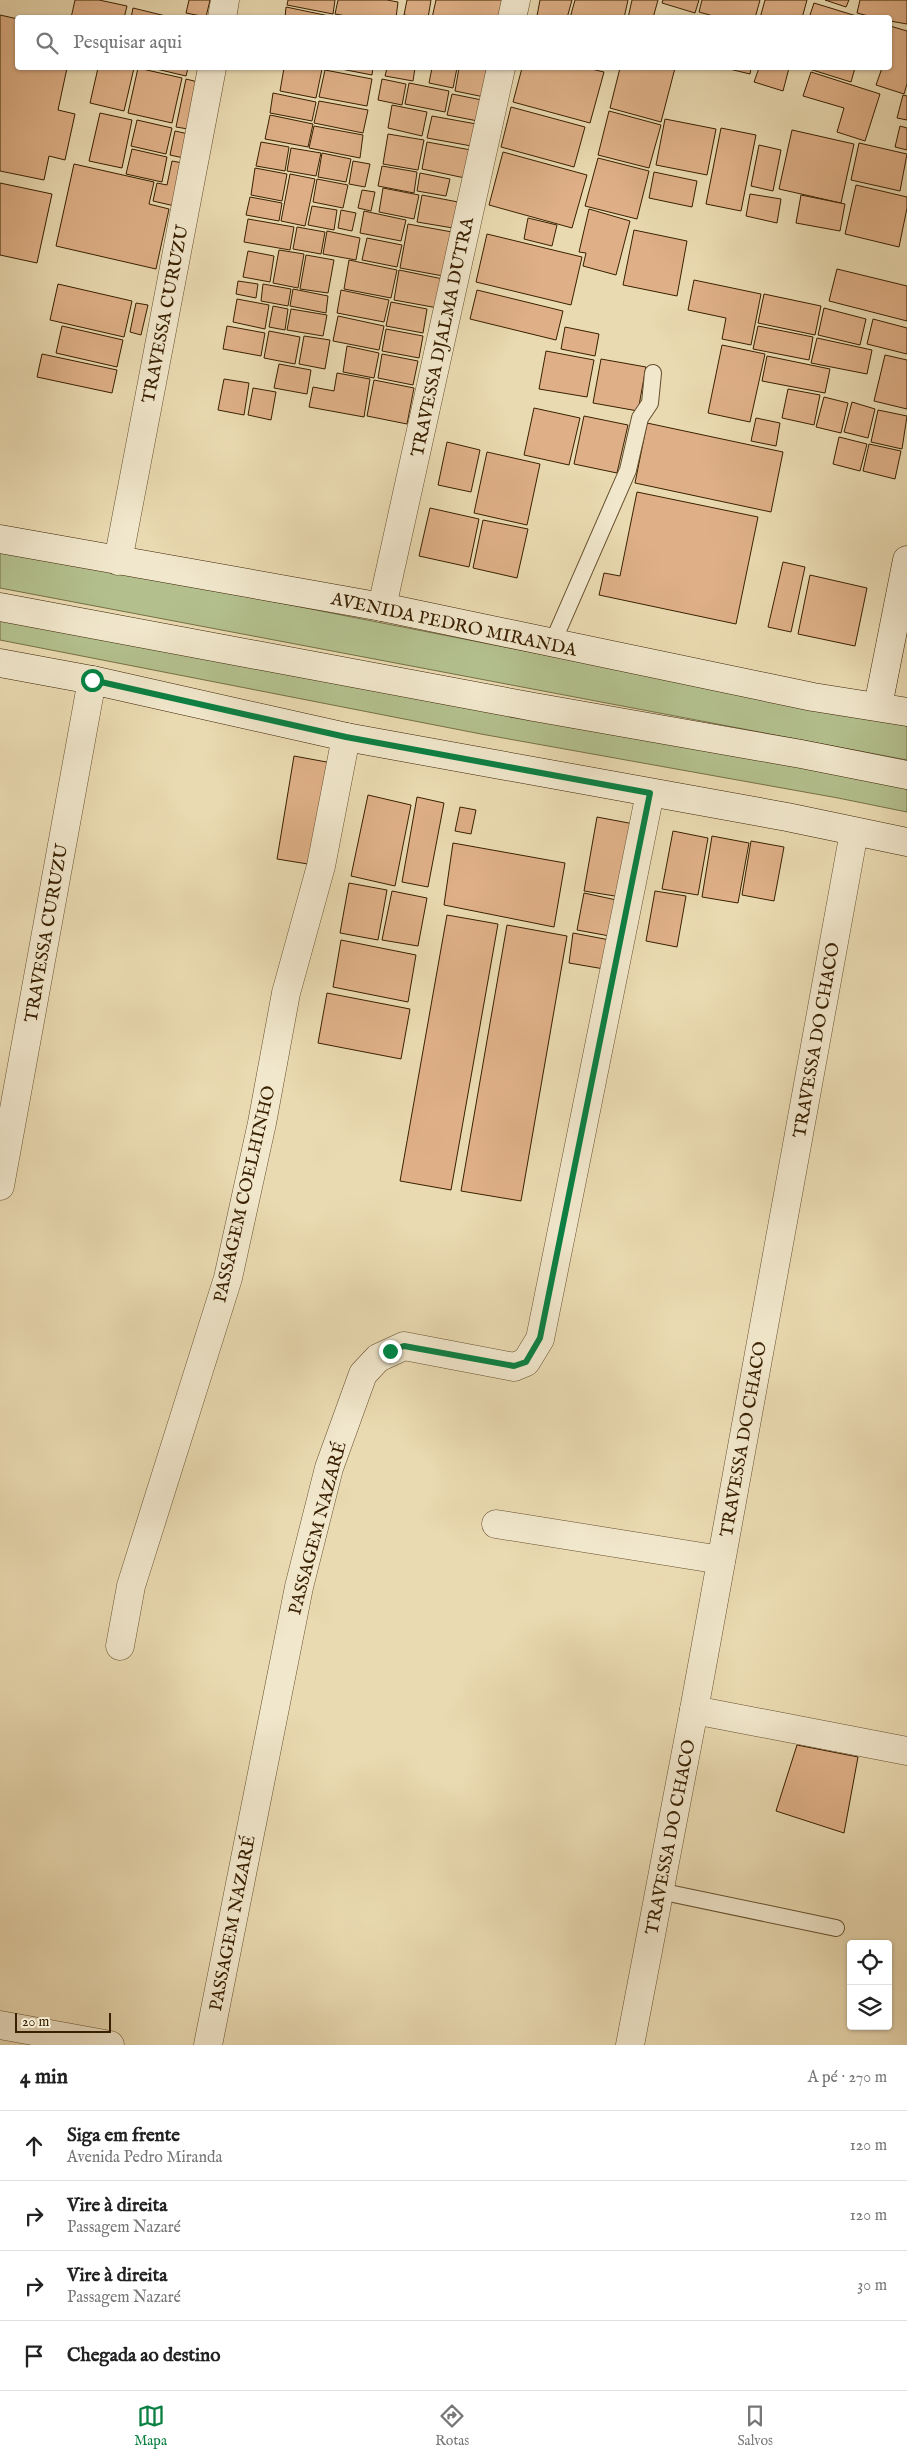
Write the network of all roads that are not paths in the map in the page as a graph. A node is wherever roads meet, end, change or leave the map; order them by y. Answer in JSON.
{"nodes":[{"id":1,"x":225,"y":0,"type":"edge"},
{"id":2,"x":516,"y":0,"type":"edge"},
{"id":3,"x":222,"y":15,"type":"edge"},
{"id":4,"x":513,"y":15,"type":"edge"},
{"id":5,"x":212,"y":70,"type":"edge"},
{"id":6,"x":501,"y":70,"type":"edge"},
{"id":7,"x":653,"y":373,"type":"dead end"},
{"id":8,"x":0,"y":539,"type":"edge"},
{"id":9,"x":907,"y":560,"type":"edge"},
{"id":10,"x":118,"y":561,"type":"junction"},
{"id":11,"x":0,"y":607,"type":"edge"},
{"id":12,"x":382,"y":607,"type":"junction"},
{"id":13,"x":552,"y":644,"type":"junction"},
{"id":14,"x":0,"y":662,"type":"edge"},
{"id":15,"x":92,"y":680,"type":"junction"},
{"id":16,"x":878,"y":706,"type":"junction"},
{"id":17,"x":907,"y":712,"type":"edge"},
{"id":18,"x":346,"y":737,"type":"junction"},
{"id":19,"x":907,"y":775,"type":"edge"},
{"id":20,"x":650,"y":793,"type":"junction"},
{"id":21,"x":854,"y":832,"type":"junction"},
{"id":22,"x":907,"y":842,"type":"edge"},
{"id":23,"x":0,"y":1186,"type":"edge"},
{"id":24,"x":496,"y":1524,"type":"dead end"},
{"id":25,"x":721,"y":1560,"type":"junction"},
{"id":26,"x":120,"y":1646,"type":"dead end"},
{"id":27,"x":694,"y":1710,"type":"junction"},
{"id":28,"x":907,"y":1751,"type":"edge"},
{"id":29,"x":659,"y":1891,"type":"junction"},
{"id":30,"x":836,"y":1928,"type":"dead end"},
{"id":31,"x":0,"y":2025,"type":"edge"},
{"id":32,"x":110,"y":2045,"type":"edge"},
{"id":33,"x":208,"y":2045,"type":"edge"},
{"id":34,"x":630,"y":2045,"type":"edge"}],
"edges":[{"from":1,"to":3,"type":"street"},
{"from":2,"to":4,"type":"street"},
{"from":5,"to":10,"type":"street","name":"TRAVESSA CURUZU"},
{"from":6,"to":12,"type":"street","name":"TRAVESSA DJALMA DUTRA"},
{"from":7,"to":13,"type":"lane"},
{"from":8,"to":10,"type":"street","name":"AVENIDA PEDRO MIRANDA"},
{"from":9,"to":16,"type":"street"},
{"from":10,"to":12,"type":"street","name":"AVENIDA PEDRO MIRANDA"},
{"from":11,"to":19,"type":"street"},
{"from":12,"to":13,"type":"street","name":"AVENIDA PEDRO MIRANDA"},
{"from":13,"to":16,"type":"street","name":"AVENIDA PEDRO MIRANDA"},
{"from":14,"to":15,"type":"street"},
{"from":15,"to":18,"type":"street"},
{"from":15,"to":23,"type":"street","name":"TRAVESSA CURUZU"},
{"from":16,"to":17,"type":"street","name":"AVENIDA PEDRO MIRANDA"},
{"from":18,"to":20,"type":"street"},
{"from":18,"to":26,"type":"street","name":"PASSAGEM COELHINHO"},
{"from":20,"to":21,"type":"street"},
{"from":20,"to":33,"type":"street","name":"PASSAGEM NAZARÉ"},
{"from":21,"to":22,"type":"street"},
{"from":21,"to":25,"type":"street","name":"TRAVESSA DO CHACO"},
{"from":24,"to":25,"type":"street"},
{"from":25,"to":27,"type":"street","name":"TRAVESSA DO CHACO"},
{"from":27,"to":28,"type":"street"},
{"from":27,"to":29,"type":"street","name":"TRAVESSA DO CHACO"},
{"from":29,"to":30,"type":"lane"},
{"from":29,"to":34,"type":"street","name":"TRAVESSA DO CHACO"},
{"from":31,"to":32,"type":"street"}]}
